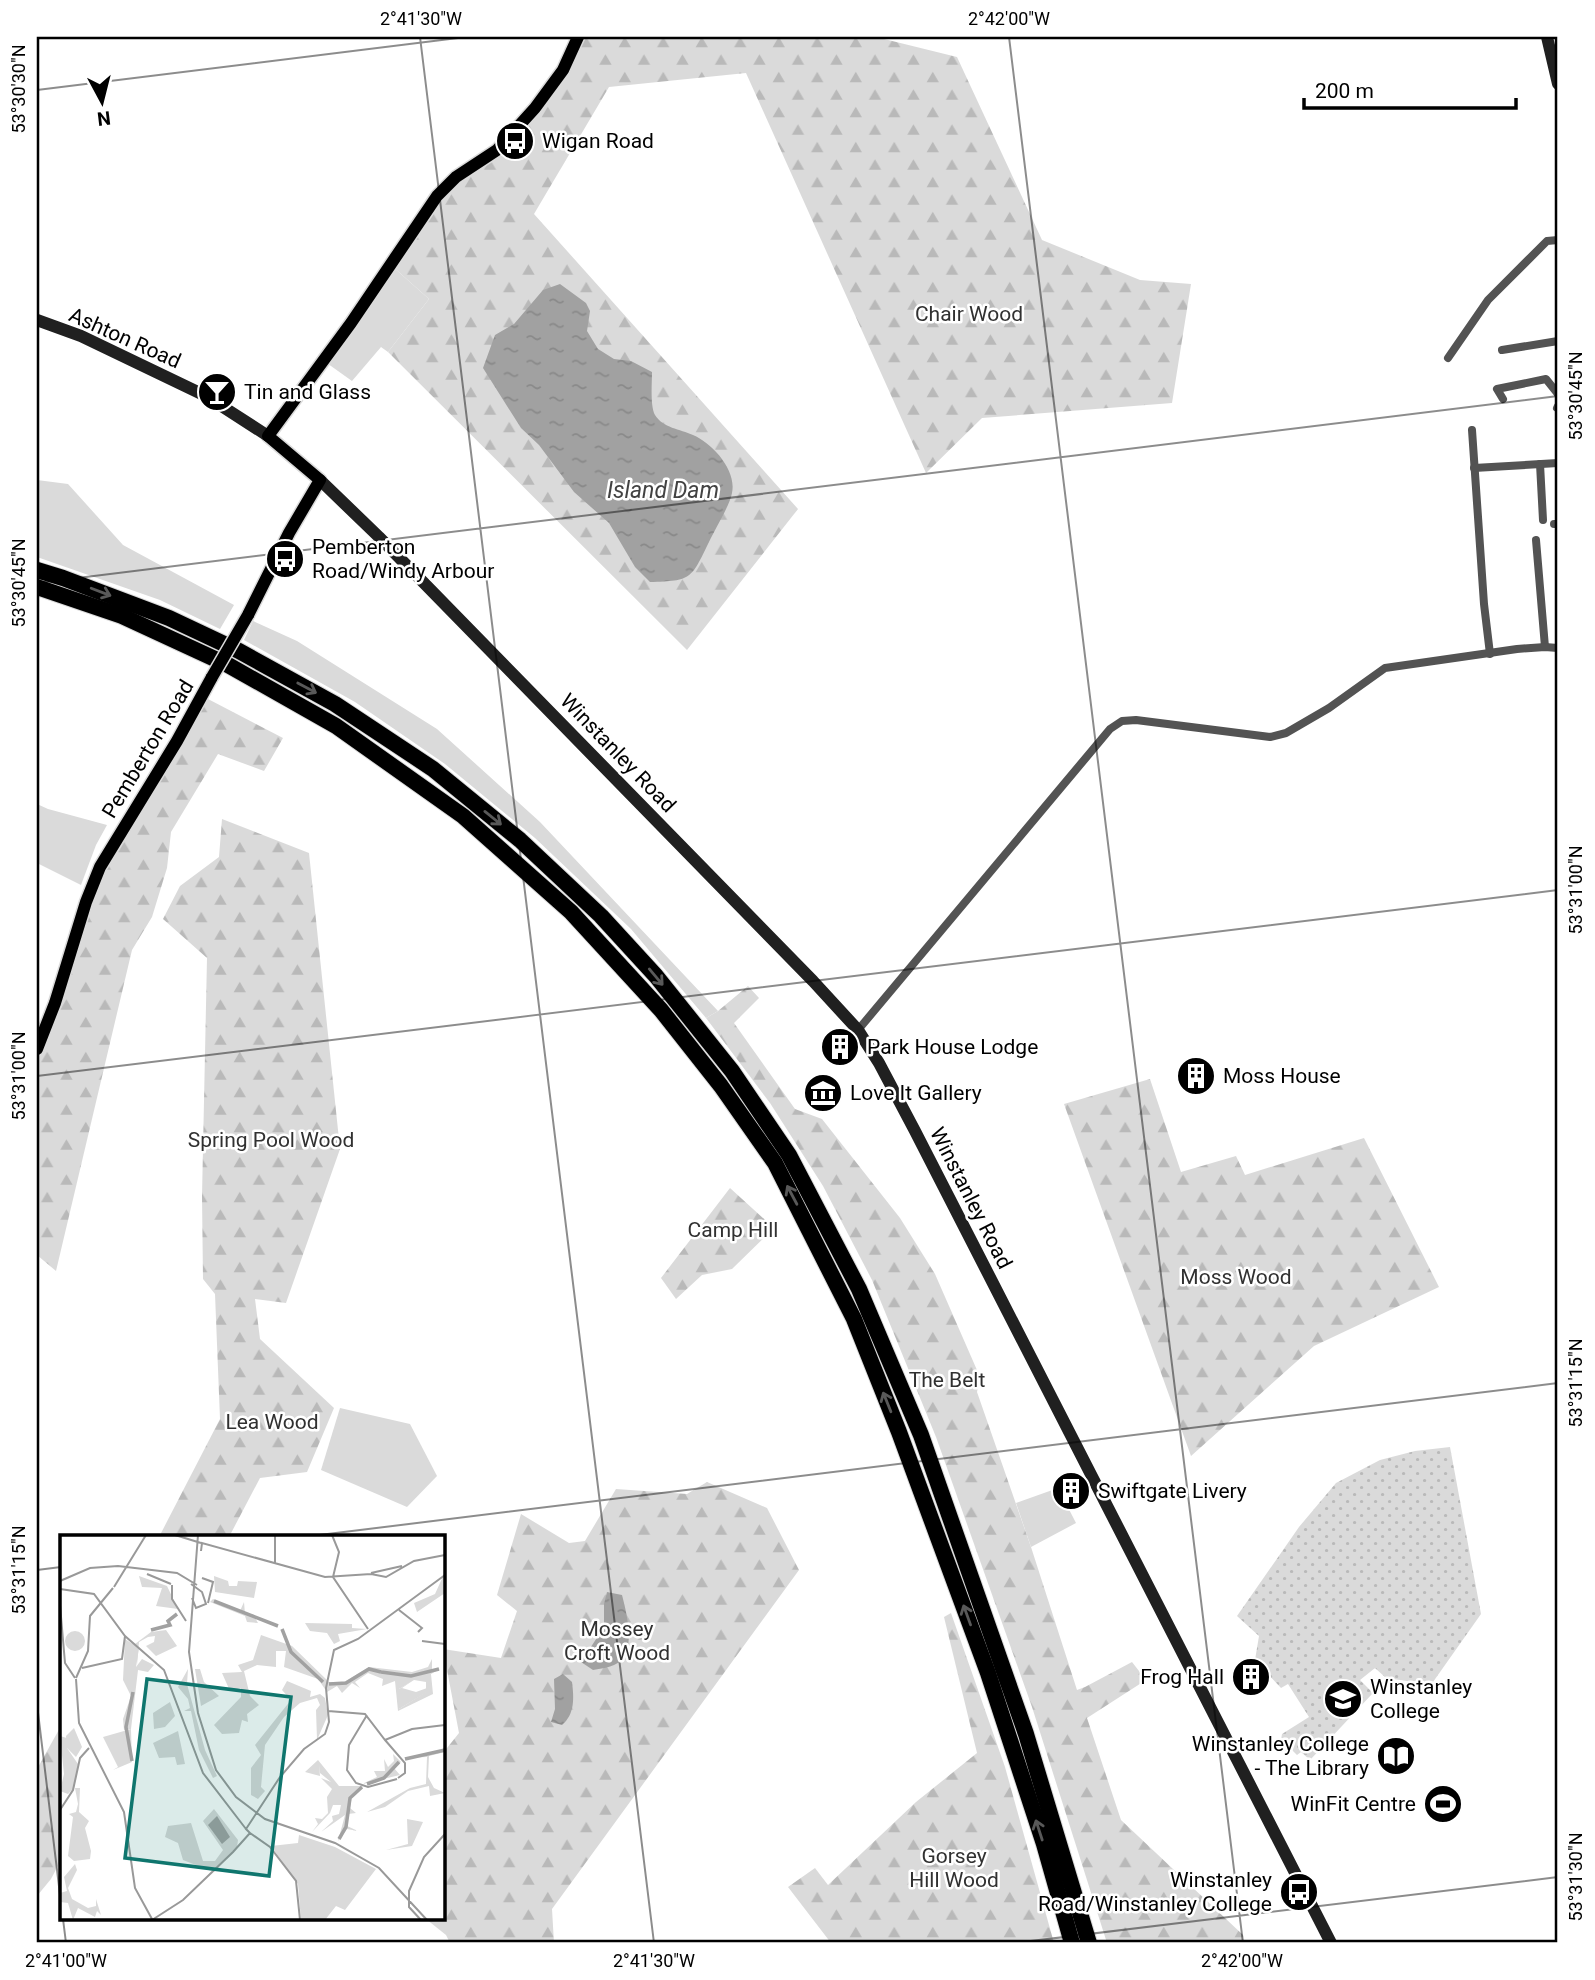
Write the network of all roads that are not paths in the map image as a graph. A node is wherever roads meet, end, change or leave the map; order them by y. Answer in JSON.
{"nodes":[{"id":1,"x":578,"y":37,"type":"edge"},
{"id":2,"x":1547,"y":37,"type":"edge"},
{"id":3,"x":1558,"y":84,"type":"edge"},
{"id":4,"x":1558,"y":240,"type":"edge"},
{"id":5,"x":38,"y":322,"type":"edge"},
{"id":6,"x":1558,"y":341,"type":"edge"},
{"id":7,"x":1502,"y":350,"type":"dead end"},
{"id":8,"x":1448,"y":358,"type":"dead end"},
{"id":9,"x":1558,"y":394,"type":"edge"},
{"id":10,"x":1503,"y":399,"type":"dead end"},
{"id":11,"x":1472,"y":430,"type":"dead end"},
{"id":12,"x":268,"y":436,"type":"junction"},
{"id":13,"x":1558,"y":463,"type":"edge"},
{"id":14,"x":1540,"y":464,"type":"junction"},
{"id":15,"x":1474,"y":468,"type":"junction"},
{"id":16,"x":320,"y":481,"type":"junction"},
{"id":17,"x":1543,"y":520,"type":"dead end"},
{"id":18,"x":1536,"y":540,"type":"dead end"},
{"id":19,"x":37,"y":570,"type":"edge"},
{"id":20,"x":37,"y":587,"type":"edge"},
{"id":21,"x":1545,"y":647,"type":"junction"},
{"id":22,"x":1558,"y":648,"type":"edge"},
{"id":23,"x":1490,"y":654,"type":"junction"},
{"id":24,"x":858,"y":1030,"type":"junction"},
{"id":25,"x":37,"y":1049,"type":"edge"},
{"id":26,"x":1072,"y":1943,"type":"edge"},
{"id":27,"x":1089,"y":1943,"type":"edge"},
{"id":28,"x":1331,"y":1943,"type":"edge"}],
"edges":[{"from":1,"to":12,"type":"main road"},
{"from":2,"to":3,"type":"street"},
{"from":4,"to":8,"type":"street"},
{"from":5,"to":12,"type":"street","name":"Ashton Road"},
{"from":6,"to":7,"type":"street"},
{"from":9,"to":10,"type":"street"},
{"from":11,"to":15,"type":"street"},
{"from":12,"to":16,"type":"main road","name":"Winstanley Road"},
{"from":13,"to":14,"type":"street"},
{"from":14,"to":15,"type":"street"},
{"from":14,"to":17,"type":"street"},
{"from":15,"to":23,"type":"street"},
{"from":16,"to":24,"type":"street","name":"Winstanley Road"},
{"from":16,"to":25,"type":"main road","name":"Pemberton Road","bridge":true},
{"from":18,"to":21,"type":"street"},
{"from":19,"to":27,"type":"highway","one_way":true},
{"from":26,"to":20,"type":"highway","one_way":true},
{"from":21,"to":22,"type":"street"},
{"from":21,"to":23,"type":"street"},
{"from":23,"to":24,"type":"street"},
{"from":24,"to":28,"type":"street","name":"Winstanley Road"}]}
